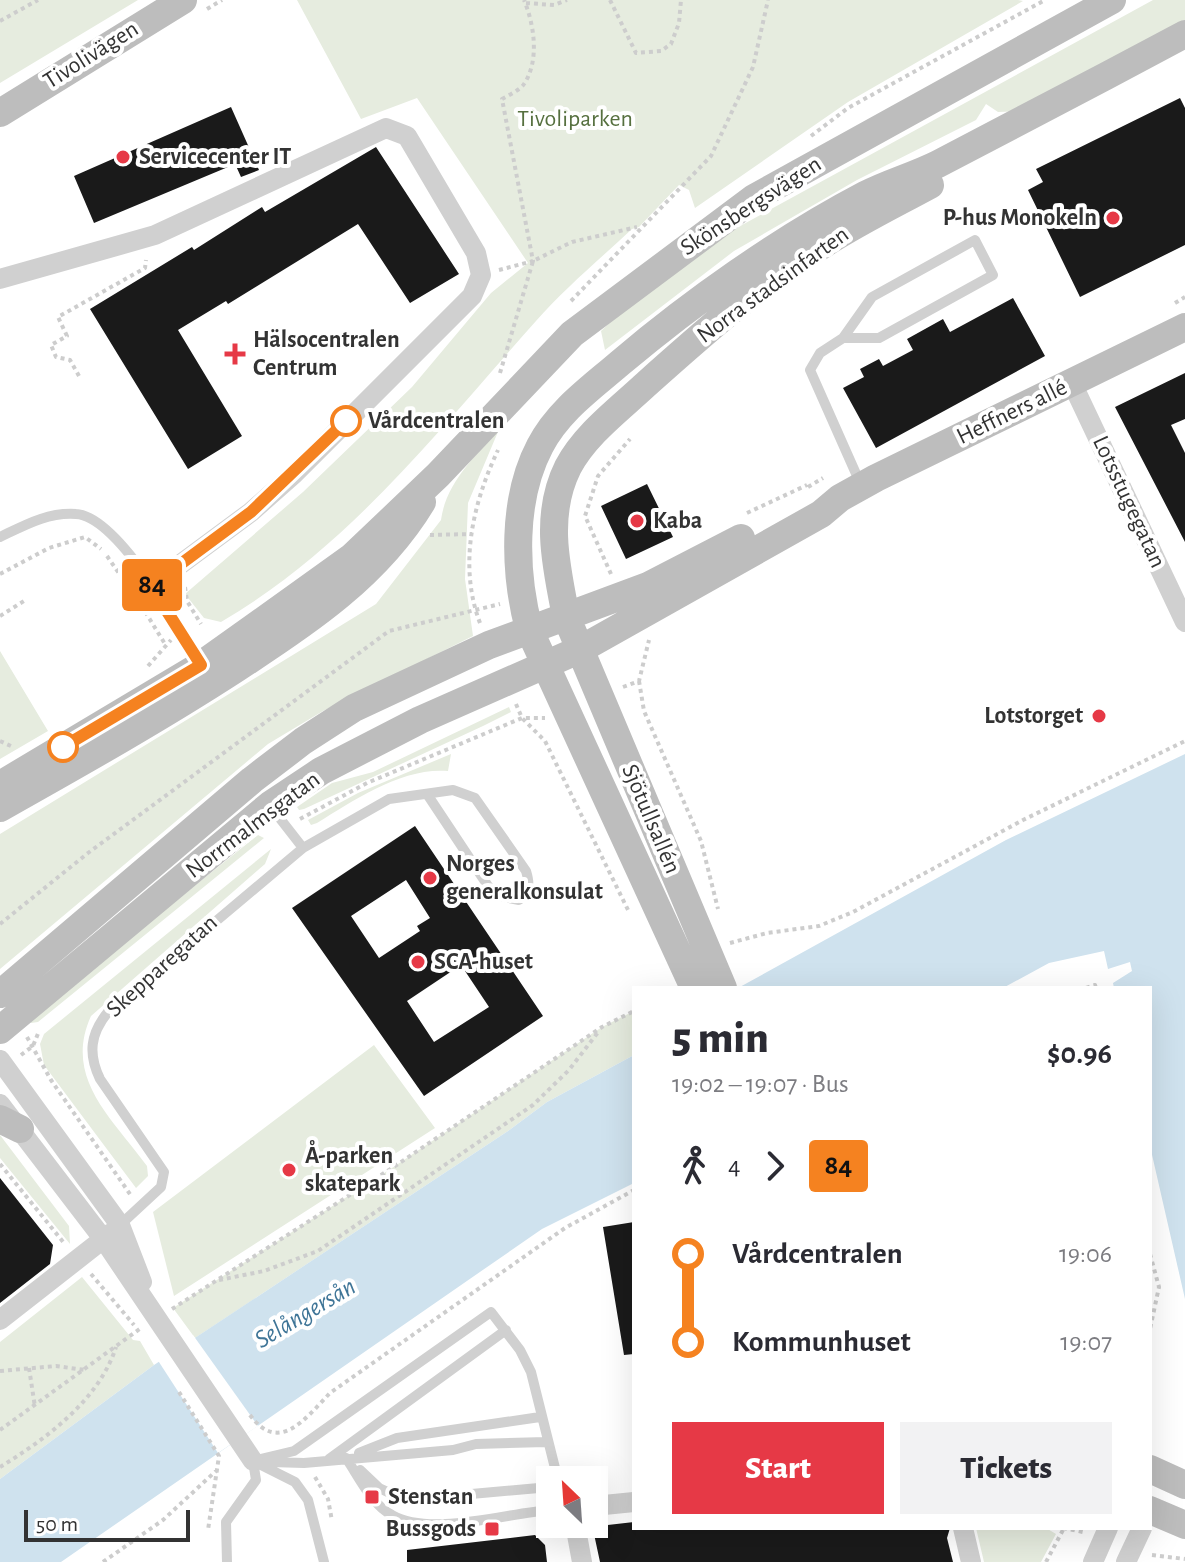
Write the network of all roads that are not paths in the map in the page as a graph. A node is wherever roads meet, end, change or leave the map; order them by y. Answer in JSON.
{"nodes":[{"id":1,"x":183,"y":0,"type":"edge"},
{"id":2,"x":1112,"y":0,"type":"edge"},
{"id":3,"x":1185,"y":34,"type":"edge"},
{"id":4,"x":1185,"y":49,"type":"edge"},
{"id":5,"x":0,"y":113,"type":"edge"},
{"id":6,"x":0,"y":279,"type":"edge"},
{"id":7,"x":1185,"y":327,"type":"edge"},
{"id":8,"x":843,"y":338,"type":"junction"},
{"id":9,"x":1072,"y":383,"type":"junction"},
{"id":10,"x":851,"y":492,"type":"junction"},
{"id":11,"x":0,"y":537,"type":"edge"},
{"id":12,"x":151,"y":586,"type":"junction"},
{"id":13,"x":1178,"y":591,"type":"edge"},
{"id":14,"x":566,"y":616,"type":"junction"},
{"id":15,"x":1185,"y":622,"type":"edge"},
{"id":16,"x":529,"y":629,"type":"junction"},
{"id":17,"x":581,"y":649,"type":"junction"},
{"id":18,"x":544,"y":666,"type":"junction"},
{"id":19,"x":207,"y":674,"type":"junction"},
{"id":20,"x":0,"y":785,"type":"edge"},
{"id":21,"x":427,"y":794,"type":"junction"},
{"id":22,"x":270,"y":805,"type":"junction"},
{"id":23,"x":0,"y":808,"type":"edge"},
{"id":24,"x":303,"y":848,"type":"junction"},
{"id":25,"x":693,"y":986,"type":"edge"},
{"id":26,"x":722,"y":986,"type":"edge"},
{"id":27,"x":0,"y":994,"type":"edge"},
{"id":28,"x":0,"y":1030,"type":"edge"},
{"id":29,"x":0,"y":1060,"type":"edge"},
{"id":30,"x":0,"y":1104,"type":"edge"},
{"id":31,"x":10,"y":1124,"type":"edge"},
{"id":32,"x":120,"y":1225,"type":"junction"},
{"id":33,"x":104,"y":1240,"type":"junction"},
{"id":34,"x":0,"y":1320,"type":"edge"},
{"id":35,"x":156,"y":1320,"type":"junction"},
{"id":36,"x":506,"y":1330,"type":"junction"},
{"id":37,"x":540,"y":1417,"type":"junction"},
{"id":38,"x":546,"y":1442,"type":"junction"},
{"id":39,"x":346,"y":1458,"type":"junction"},
{"id":40,"x":328,"y":1460,"type":"junction"},
{"id":41,"x":253,"y":1461,"type":"junction"},
{"id":42,"x":554,"y":1466,"type":"edge"},
{"id":43,"x":1167,"y":1477,"type":"edge"},
{"id":44,"x":536,"y":1488,"type":"edge"},
{"id":45,"x":632,"y":1502,"type":"edge"},
{"id":46,"x":608,"y":1505,"type":"edge"},
{"id":47,"x":1152,"y":1506,"type":"edge"},
{"id":48,"x":1152,"y":1511,"type":"edge"},
{"id":49,"x":536,"y":1512,"type":"edge"},
{"id":50,"x":1185,"y":1525,"type":"edge"},
{"id":51,"x":963,"y":1530,"type":"edge"},
{"id":52,"x":1107,"y":1530,"type":"edge"},
{"id":53,"x":1141,"y":1530,"type":"edge"},
{"id":54,"x":578,"y":1538,"type":"edge"},
{"id":55,"x":227,"y":1562,"type":"edge"},
{"id":56,"x":324,"y":1562,"type":"edge"},
{"id":57,"x":582,"y":1562,"type":"edge"},
{"id":58,"x":971,"y":1562,"type":"edge"},
{"id":59,"x":1093,"y":1562,"type":"edge"},
{"id":60,"x":1126,"y":1562,"type":"edge"}],
"edges":[{"from":1,"to":5,"type":"main road","name":"Tivolivägen"},
{"from":2,"to":19,"type":"main road","name":"Skönsbergsvägen"},
{"from":3,"to":16,"type":"main road","name":"Norra stadsinfarten"},
{"from":4,"to":14,"type":"main road","name":"Norra stadsinfarten"},
{"from":6,"to":12,"type":"street"},
{"from":7,"to":9,"type":"main road","name":"Heffners allé"},
{"from":8,"to":8,"type":"lane"},
{"from":8,"to":10,"type":"lane"},
{"from":9,"to":10,"type":"main road","name":"Heffners allé"},
{"from":9,"to":13,"type":"street","name":"Lotsstugegatan"},
{"from":10,"to":14,"type":"main road","name":"Heffners allé"},
{"from":10,"to":17,"type":"main road","name":"Heffners allé"},
{"from":11,"to":12,"type":"lane"},
{"from":12,"to":19,"type":"lane"},
{"from":13,"to":15,"type":"street","name":"Lotsstugegatan"},
{"from":14,"to":16,"type":"main road","name":"Norrmalmsgatan"},
{"from":14,"to":17,"type":"main road","name":"Norra stadsinfarten"},
{"from":16,"to":18,"type":"main road","name":"Norra stadsinfarten"},
{"from":16,"to":27,"type":"main road","name":"Norrmalmsgatan"},
{"from":17,"to":18,"type":"main road","name":"Norrmalmsgatan"},
{"from":17,"to":26,"type":"main road","name":"Sjötullsallén"},
{"from":18,"to":22,"type":"main road","name":"Norrmalmsgatan"},
{"from":18,"to":25,"type":"main road","name":"Sjötullsallén"},
{"from":19,"to":20,"type":"main road","name":"Skönsbergsvägen"},
{"from":19,"to":23,"type":"main road","name":"Skönsbergsvägen"},
{"from":21,"to":21,"type":"lane","name":"Skepparegatan"},
{"from":21,"to":24,"type":"lane","name":"Skepparegatan"},
{"from":22,"to":24,"type":"lane"},
{"from":22,"to":28,"type":"main road","name":"Norrmalmsgatan"},
{"from":24,"to":32,"type":"lane","name":"Skepparegatan"},
{"from":29,"to":32,"type":"street"},
{"from":30,"to":31,"type":"street"},
{"from":31,"to":33,"type":"street"},
{"from":32,"to":33,"type":"street"},
{"from":32,"to":35,"type":"street"},
{"from":33,"to":34,"type":"street"},
{"from":33,"to":35,"type":"street"},
{"from":35,"to":41,"type":"street"},
{"from":36,"to":37,"type":"lane"},
{"from":36,"to":40,"type":"lane"},
{"from":36,"to":41,"type":"lane"},
{"from":37,"to":38,"type":"lane"},
{"from":37,"to":39,"type":"lane"},
{"from":38,"to":39,"type":"lane"},
{"from":38,"to":42,"type":"lane"},
{"from":39,"to":40,"type":"lane"},
{"from":39,"to":44,"type":"lane"},
{"from":39,"to":49,"type":"lane"},
{"from":40,"to":41,"type":"lane"},
{"from":41,"to":55,"type":"lane"},
{"from":41,"to":56,"type":"lane"},
{"from":43,"to":47,"type":"street"},
{"from":45,"to":46,"type":"street"},
{"from":48,"to":50,"type":"main road"},
{"from":51,"to":58,"type":"street"},
{"from":52,"to":59,"type":"street"},
{"from":53,"to":60,"type":"street"},
{"from":54,"to":57,"type":"street"}]}
